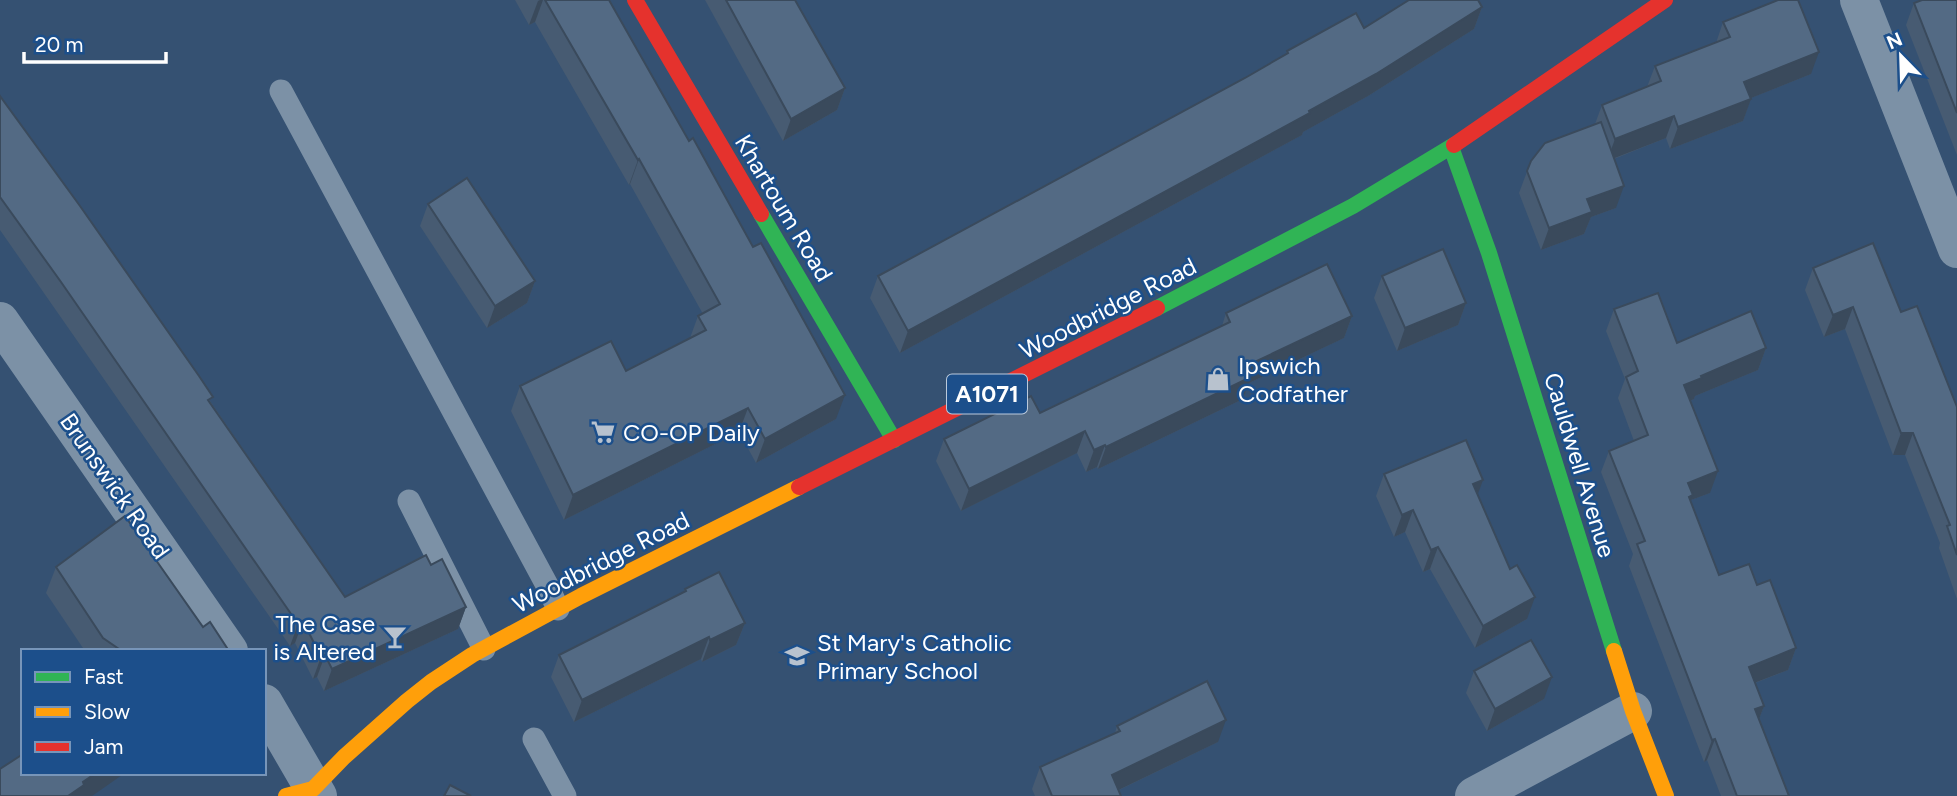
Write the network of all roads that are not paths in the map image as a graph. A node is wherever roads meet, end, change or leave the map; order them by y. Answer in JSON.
{"nodes":[{"id":1,"x":635,"y":0,"type":"edge"},
{"id":2,"x":1665,"y":0,"type":"edge"},
{"id":3,"x":1858,"y":0,"type":"edge"},
{"id":4,"x":281,"y":91,"type":"dead end"},
{"id":5,"x":1451,"y":147,"type":"junction"},
{"id":6,"x":1957,"y":249,"type":"edge"},
{"id":7,"x":0,"y":321,"type":"edge"},
{"id":8,"x":894,"y":440,"type":"junction"},
{"id":9,"x":409,"y":501,"type":"dead end"},
{"id":10,"x":558,"y":609,"type":"junction"},
{"id":11,"x":228,"y":649,"type":"edge"},
{"id":12,"x":484,"y":649,"type":"junction"},
{"id":13,"x":266,"y":706,"type":"edge"},
{"id":14,"x":1633,"y":711,"type":"junction"},
{"id":15,"x":534,"y":739,"type":"dead end"},
{"id":16,"x":305,"y":794,"type":"edge"},
{"id":17,"x":565,"y":796,"type":"edge"},
{"id":18,"x":1474,"y":796,"type":"edge"},
{"id":19,"x":1666,"y":796,"type":"edge"}],
"edges":[{"from":1,"to":8,"type":"main road","name":"Khartoum Road"},
{"from":2,"to":5,"type":"main road","name":"Woodbridge Road","number":"A1071"},
{"from":3,"to":6,"type":"street"},
{"from":4,"to":10,"type":"lane"},
{"from":5,"to":8,"type":"main road","name":"Woodbridge Road","number":"A1071"},
{"from":5,"to":14,"type":"main road","name":"Cauldwell Avenue"},
{"from":7,"to":11,"type":"street","name":"Brunswick Road"},
{"from":8,"to":10,"type":"main road","name":"Woodbridge Road","number":"A1071"},
{"from":9,"to":12,"type":"lane"},
{"from":10,"to":12,"type":"main road","name":"Woodbridge Road","number":"A1071"},
{"from":12,"to":16,"type":"main road","name":"Woodbridge Road","number":"A1071"},
{"from":13,"to":16,"type":"street"},
{"from":14,"to":18,"type":"street"},
{"from":14,"to":19,"type":"main road","name":"Cauldwell Avenue"},
{"from":15,"to":17,"type":"lane"}]}
